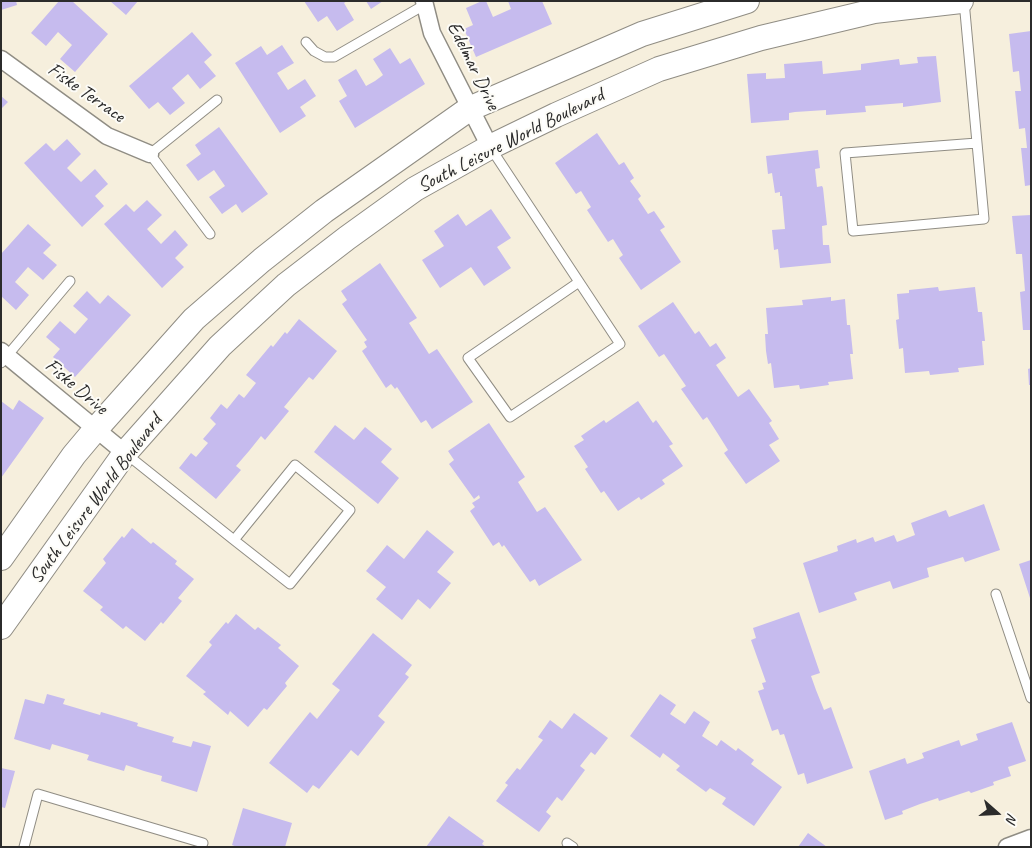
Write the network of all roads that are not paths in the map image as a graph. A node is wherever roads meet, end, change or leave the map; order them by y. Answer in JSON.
{"nodes":[{"id":1,"x":747,"y":1,"type":"edge"},
{"id":2,"x":962,"y":1,"type":"edge"},
{"id":3,"x":427,"y":2,"type":"edge"},
{"id":4,"x":306,"y":42,"type":"dead end"},
{"id":5,"x":1,"y":59,"type":"edge"},
{"id":6,"x":217,"y":100,"type":"dead end"},
{"id":7,"x":470,"y":109,"type":"junction"},
{"id":8,"x":977,"y":143,"type":"junction"},
{"id":9,"x":490,"y":147,"type":"junction"},
{"id":10,"x":150,"y":154,"type":"junction"},
{"id":11,"x":210,"y":234,"type":"dead end"},
{"id":12,"x":70,"y":281,"type":"dead end"},
{"id":13,"x":579,"y":282,"type":"junction"},
{"id":14,"x":3,"y":357,"type":"edge"},
{"id":15,"x":95,"y":430,"type":"junction"},
{"id":16,"x":125,"y":453,"type":"junction"},
{"id":17,"x":234,"y":540,"type":"junction"},
{"id":18,"x":1,"y":558,"type":"edge"},
{"id":19,"x":996,"y":594,"type":"dead end"},
{"id":20,"x":1,"y":627,"type":"edge"},
{"id":21,"x":1031,"y":698,"type":"edge"},
{"id":22,"x":1031,"y":838,"type":"edge"},
{"id":23,"x":24,"y":847,"type":"edge"},
{"id":24,"x":202,"y":847,"type":"edge"},
{"id":25,"x":1008,"y":847,"type":"edge"}],
"edges":[{"from":1,"to":7,"type":"street","name":"South Leisure World Boulevard"},
{"from":2,"to":8,"type":"lane"},
{"from":2,"to":9,"type":"street","name":"South Leisure World Boulevard"},
{"from":3,"to":4,"type":"lane"},
{"from":3,"to":7,"type":"street","name":"Edelmar Drive"},
{"from":5,"to":10,"type":"street","name":"Fiske Terrace"},
{"from":6,"to":10,"type":"lane"},
{"from":7,"to":9,"type":"street","name":"Edelmar Drive"},
{"from":7,"to":15,"type":"street","name":"South Leisure World Boulevard"},
{"from":8,"to":8,"type":"lane"},
{"from":9,"to":13,"type":"lane"},
{"from":9,"to":16,"type":"street","name":"South Leisure World Boulevard"},
{"from":10,"to":11,"type":"lane"},
{"from":12,"to":14,"type":"lane"},
{"from":13,"to":13,"type":"lane"},
{"from":14,"to":15,"type":"street","name":"Fiske Drive"},
{"from":15,"to":16,"type":"street","name":"Fiske Drive"},
{"from":15,"to":18,"type":"street","name":"South Leisure World Boulevard"},
{"from":16,"to":17,"type":"lane"},
{"from":16,"to":20,"type":"street","name":"South Leisure World Boulevard"},
{"from":17,"to":17,"type":"lane"},
{"from":19,"to":21,"type":"lane"},
{"from":22,"to":25,"type":"street"},
{"from":23,"to":24,"type":"lane"}]}
